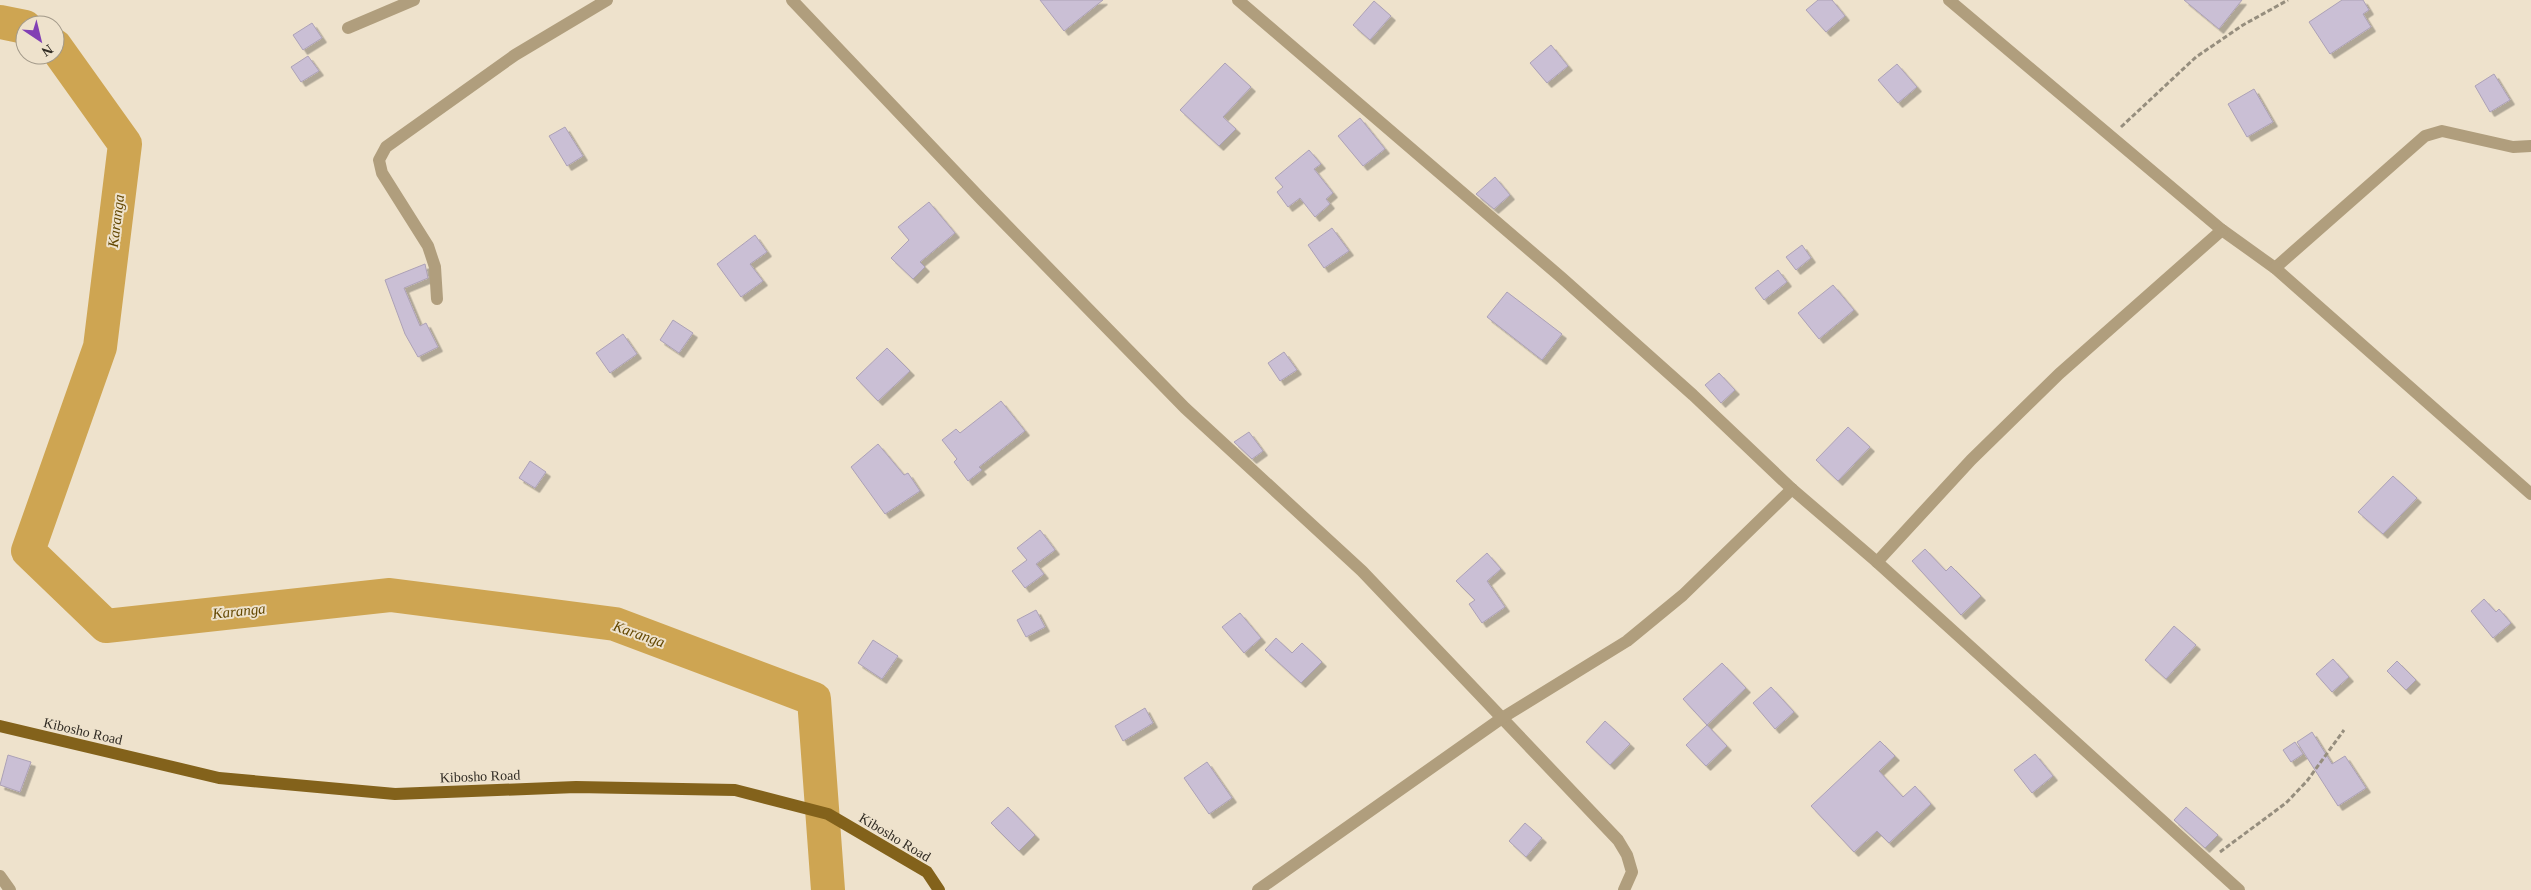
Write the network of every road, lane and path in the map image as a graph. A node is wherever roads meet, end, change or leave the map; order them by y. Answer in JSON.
{"nodes":[{"id":1,"x":414,"y":0,"type":"edge"},
{"id":2,"x":607,"y":0,"type":"edge"},
{"id":3,"x":792,"y":0,"type":"edge"},
{"id":4,"x":1238,"y":0,"type":"edge"},
{"id":5,"x":1949,"y":0,"type":"edge"},
{"id":6,"x":2288,"y":0,"type":"edge"},
{"id":7,"x":348,"y":28,"type":"dead end"},
{"id":8,"x":2112,"y":136,"type":"junction"},
{"id":9,"x":2531,"y":146,"type":"edge"},
{"id":10,"x":2222,"y":230,"type":"junction"},
{"id":11,"x":2275,"y":268,"type":"junction"},
{"id":12,"x":436,"y":299,"type":"dead end"},
{"id":13,"x":1792,"y":489,"type":"junction"},
{"id":14,"x":2531,"y":494,"type":"edge"},
{"id":15,"x":1877,"y":562,"type":"junction"},
{"id":16,"x":1502,"y":718,"type":"junction"},
{"id":17,"x":0,"y":726,"type":"edge"},
{"id":18,"x":2344,"y":730,"type":"dead end"},
{"id":19,"x":2207,"y":861,"type":"junction"},
{"id":20,"x":0,"y":876,"type":"edge"},
{"id":21,"x":10,"y":890,"type":"edge"},
{"id":22,"x":940,"y":890,"type":"edge"},
{"id":23,"x":1258,"y":890,"type":"edge"},
{"id":24,"x":1624,"y":890,"type":"edge"},
{"id":25,"x":2239,"y":890,"type":"edge"}],
"edges":[{"from":1,"to":7,"type":"street"},
{"from":2,"to":12,"type":"street"},
{"from":3,"to":16,"type":"street"},
{"from":4,"to":13,"type":"street"},
{"from":5,"to":8,"type":"street"},
{"from":6,"to":8,"type":"path"},
{"from":8,"to":10,"type":"street"},
{"from":9,"to":11,"type":"street"},
{"from":10,"to":11,"type":"street"},
{"from":10,"to":15,"type":"street"},
{"from":11,"to":14,"type":"street"},
{"from":13,"to":15,"type":"street"},
{"from":13,"to":16,"type":"street"},
{"from":15,"to":19,"type":"street"},
{"from":16,"to":23,"type":"street"},
{"from":16,"to":24,"type":"street"},
{"from":17,"to":22,"type":"main road","name":"Kibosho Road"},
{"from":18,"to":19,"type":"path"},
{"from":19,"to":25,"type":"street"},
{"from":20,"to":21,"type":"street"}]}
